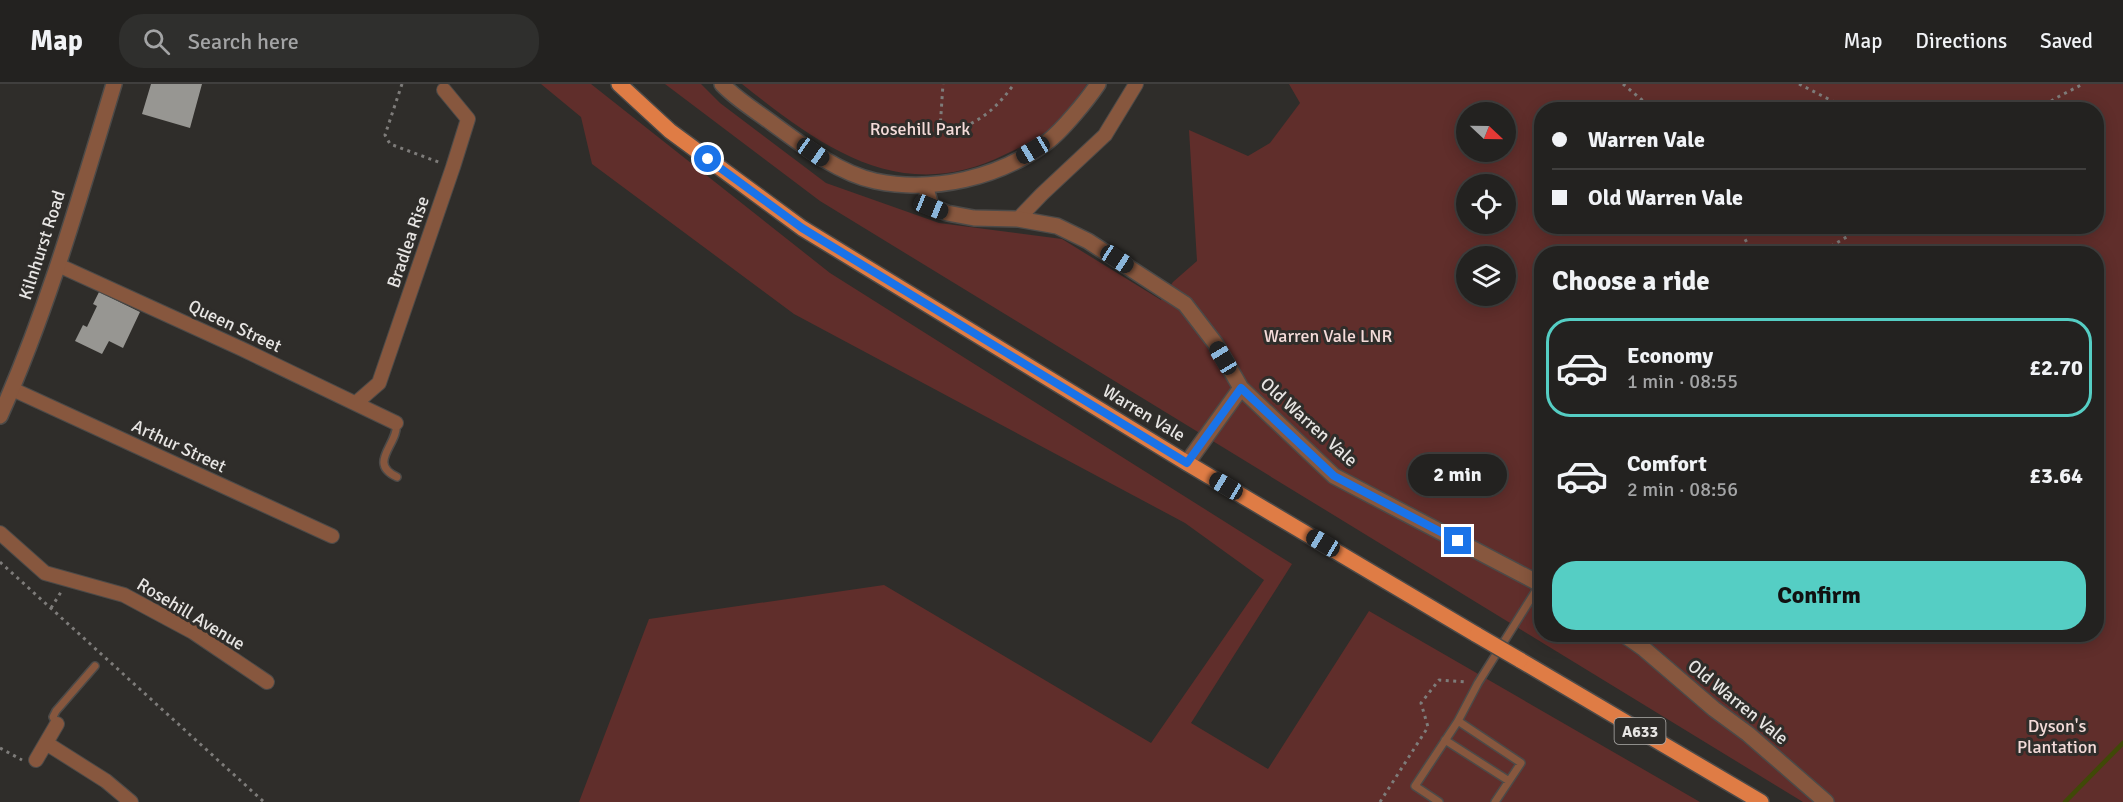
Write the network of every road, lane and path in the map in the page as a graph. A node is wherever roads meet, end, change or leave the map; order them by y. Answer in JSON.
{"nodes":[{"id":1,"x":114,"y":84,"type":"edge"},
{"id":2,"x":402,"y":84,"type":"edge"},
{"id":3,"x":619,"y":84,"type":"edge"},
{"id":4,"x":722,"y":84,"type":"edge"},
{"id":5,"x":943,"y":84,"type":"edge"},
{"id":6,"x":1014,"y":84,"type":"edge"},
{"id":7,"x":1098,"y":84,"type":"edge"},
{"id":8,"x":1136,"y":84,"type":"edge"},
{"id":9,"x":1623,"y":84,"type":"edge"},
{"id":10,"x":1799,"y":84,"type":"edge"},
{"id":11,"x":2083,"y":84,"type":"edge"},
{"id":12,"x":444,"y":90,"type":"dead end"},
{"id":13,"x":1644,"y":102,"type":"edge"},
{"id":14,"x":1834,"y":102,"type":"edge"},
{"id":15,"x":2053,"y":102,"type":"edge"},
{"id":16,"x":940,"y":129,"type":"junction"},
{"id":17,"x":912,"y":130,"type":"dead end"},
{"id":18,"x":453,"y":167,"type":"junction"},
{"id":19,"x":925,"y":185,"type":"junction"},
{"id":20,"x":1018,"y":219,"type":"junction"},
{"id":21,"x":1852,"y":234,"type":"edge"},
{"id":22,"x":1831,"y":246,"type":"edge"},
{"id":23,"x":58,"y":266,"type":"junction"},
{"id":24,"x":1241,"y":388,"type":"junction"},
{"id":25,"x":12,"y":389,"type":"junction"},
{"id":26,"x":356,"y":403,"type":"junction"},
{"id":27,"x":0,"y":416,"type":"edge"},
{"id":28,"x":396,"y":423,"type":"joint"},
{"id":29,"x":1187,"y":463,"type":"junction"},
{"id":30,"x":397,"y":477,"type":"dead end"},
{"id":31,"x":0,"y":533,"type":"edge"},
{"id":32,"x":332,"y":536,"type":"dead end"},
{"id":33,"x":0,"y":562,"type":"edge"},
{"id":34,"x":70,"y":580,"type":"junction"},
{"id":35,"x":1534,"y":581,"type":"edge"},
{"id":36,"x":1534,"y":596,"type":"edge"},
{"id":37,"x":51,"y":608,"type":"junction"},
{"id":38,"x":1634,"y":642,"type":"edge"},
{"id":39,"x":95,"y":666,"type":"dead end"},
{"id":40,"x":267,"y":682,"type":"dead end"},
{"id":41,"x":1478,"y":683,"type":"junction"},
{"id":42,"x":1458,"y":721,"type":"junction"},
{"id":43,"x":57,"y":724,"type":"joint"},
{"id":44,"x":1445,"y":740,"type":"junction"},
{"id":45,"x":46,"y":742,"type":"junction"},
{"id":46,"x":0,"y":748,"type":"edge"},
{"id":47,"x":36,"y":760,"type":"joint"},
{"id":48,"x":1509,"y":782,"type":"junction"},
{"id":49,"x":131,"y":802,"type":"edge"},
{"id":50,"x":264,"y":802,"type":"edge"},
{"id":51,"x":1380,"y":802,"type":"edge"},
{"id":52,"x":1439,"y":802,"type":"edge"},
{"id":53,"x":1495,"y":802,"type":"edge"},
{"id":54,"x":1761,"y":802,"type":"edge"},
{"id":55,"x":1826,"y":802,"type":"edge"}],
"edges":[{"from":1,"to":23,"type":"street","name":"Kilnhurst Road"},
{"from":2,"to":18,"type":"path"},
{"from":3,"to":29,"type":"main road","name":"Warren Vale","number":"A633"},
{"from":4,"to":19,"type":"street"},
{"from":5,"to":16,"type":"path"},
{"from":6,"to":16,"type":"path"},
{"from":7,"to":19,"type":"street"},
{"from":8,"to":20,"type":"street"},
{"from":9,"to":13,"type":"path"},
{"from":10,"to":14,"type":"path"},
{"from":11,"to":15,"type":"path"},
{"from":12,"to":18,"type":"street","name":"Bradlea Rise"},
{"from":16,"to":17,"type":"path"},
{"from":18,"to":26,"type":"street","name":"Bradlea Rise"},
{"from":19,"to":20,"type":"street","name":"Old Warren Vale"},
{"from":20,"to":24,"type":"street","name":"Old Warren Vale"},
{"from":21,"to":22,"type":"path"},
{"from":23,"to":25,"type":"street","name":"Kilnhurst Road"},
{"from":23,"to":26,"type":"street","name":"Queen Street"},
{"from":24,"to":29,"type":"street","name":"Old Warren Vale"},
{"from":24,"to":35,"type":"street","name":"Old Warren Vale"},
{"from":25,"to":27,"type":"street","name":"Kilnhurst Road"},
{"from":25,"to":32,"type":"street","name":"Arthur Street"},
{"from":26,"to":28,"type":"street","name":"Queen Street"},
{"from":28,"to":30,"type":"lane"},
{"from":29,"to":54,"type":"main road","name":"Warren Vale","number":"A633","bridge":true},
{"from":31,"to":34,"type":"street","name":"Rosehill Avenue"},
{"from":33,"to":37,"type":"path"},
{"from":34,"to":37,"type":"path"},
{"from":34,"to":40,"type":"street","name":"Rosehill Avenue"},
{"from":36,"to":41,"type":"lane"},
{"from":37,"to":50,"type":"path"},
{"from":38,"to":55,"type":"street","name":"Old Warren Vale"},
{"from":39,"to":43,"type":"lane"},
{"from":41,"to":42,"type":"lane"},
{"from":41,"to":51,"type":"path"},
{"from":42,"to":44,"type":"lane"},
{"from":42,"to":48,"type":"lane"},
{"from":43,"to":45,"type":"street"},
{"from":44,"to":48,"type":"lane"},
{"from":44,"to":52,"type":"lane"},
{"from":45,"to":47,"type":"street"},
{"from":45,"to":49,"type":"street"},
{"from":46,"to":47,"type":"path"},
{"from":48,"to":53,"type":"lane"}]}
